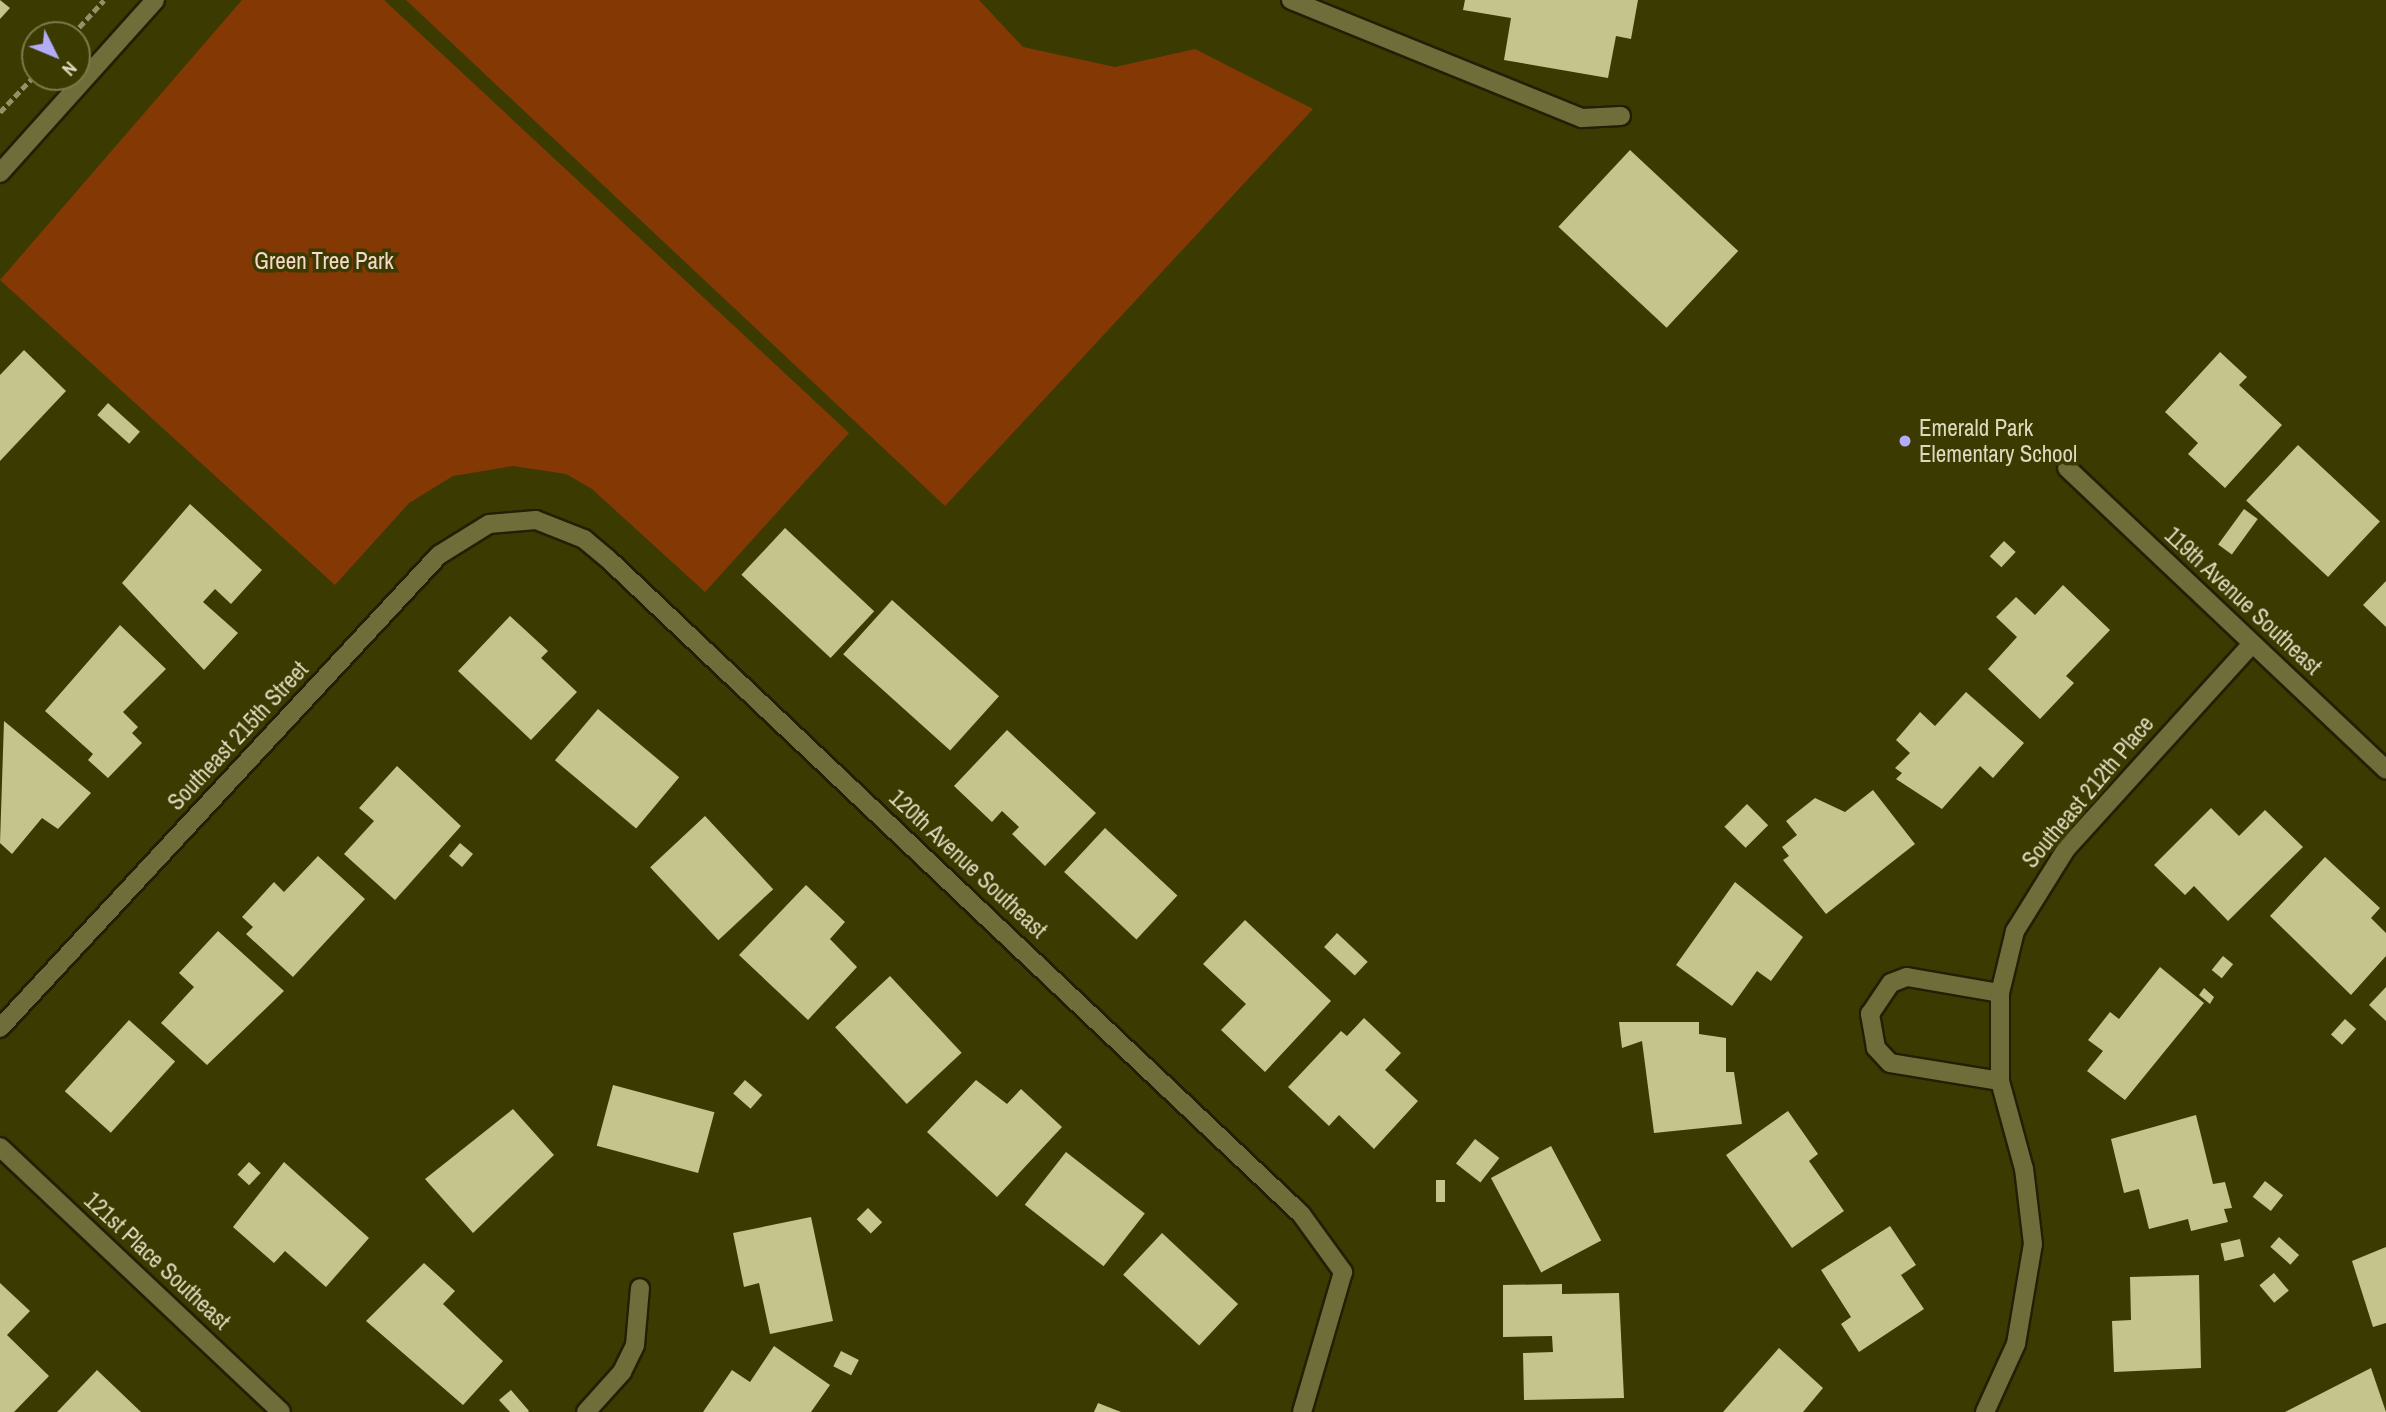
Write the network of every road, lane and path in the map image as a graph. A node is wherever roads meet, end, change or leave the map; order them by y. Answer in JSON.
{"nodes":[{"id":1,"x":104,"y":0,"type":"edge"},
{"id":2,"x":155,"y":0,"type":"edge"},
{"id":3,"x":1291,"y":0,"type":"edge"},
{"id":4,"x":85,"y":21,"type":"edge"},
{"id":5,"x":21,"y":89,"type":"edge"},
{"id":6,"x":0,"y":111,"type":"edge"},
{"id":7,"x":1621,"y":116,"type":"dead end"},
{"id":8,"x":0,"y":173,"type":"edge"},
{"id":9,"x":2067,"y":468,"type":"dead end"},
{"id":10,"x":536,"y":520,"type":"joint"},
{"id":11,"x":2252,"y":643,"type":"junction"},
{"id":12,"x":2386,"y":770,"type":"edge"},
{"id":13,"x":2000,"y":993,"type":"junction"},
{"id":14,"x":0,"y":1028,"type":"edge"},
{"id":15,"x":2000,"y":1082,"type":"junction"},
{"id":16,"x":0,"y":1147,"type":"edge"},
{"id":17,"x":640,"y":1289,"type":"dead end"},
{"id":18,"x":281,"y":1412,"type":"edge"},
{"id":19,"x":586,"y":1412,"type":"edge"},
{"id":20,"x":1302,"y":1412,"type":"edge"},
{"id":21,"x":1984,"y":1412,"type":"edge"}],
"edges":[{"from":1,"to":4,"type":"path"},
{"from":2,"to":8,"type":"street"},
{"from":3,"to":7,"type":"street"},
{"from":5,"to":6,"type":"path"},
{"from":9,"to":11,"type":"street","name":"119th Avenue Southeast"},
{"from":10,"to":14,"type":"street","name":"Southeast 215th Street"},
{"from":10,"to":20,"type":"street","name":"120th Avenue Southeast"},
{"from":11,"to":12,"type":"street","name":"119th Avenue Southeast"},
{"from":11,"to":13,"type":"street","name":"Southeast 212th Place"},
{"from":13,"to":15,"type":"street","name":"Southeast 212th Place"},
{"from":13,"to":15,"type":"street"},
{"from":15,"to":21,"type":"street","name":"Southeast 212th Place"},
{"from":16,"to":18,"type":"street","name":"121st Place Southeast"},
{"from":17,"to":19,"type":"street"}]}
